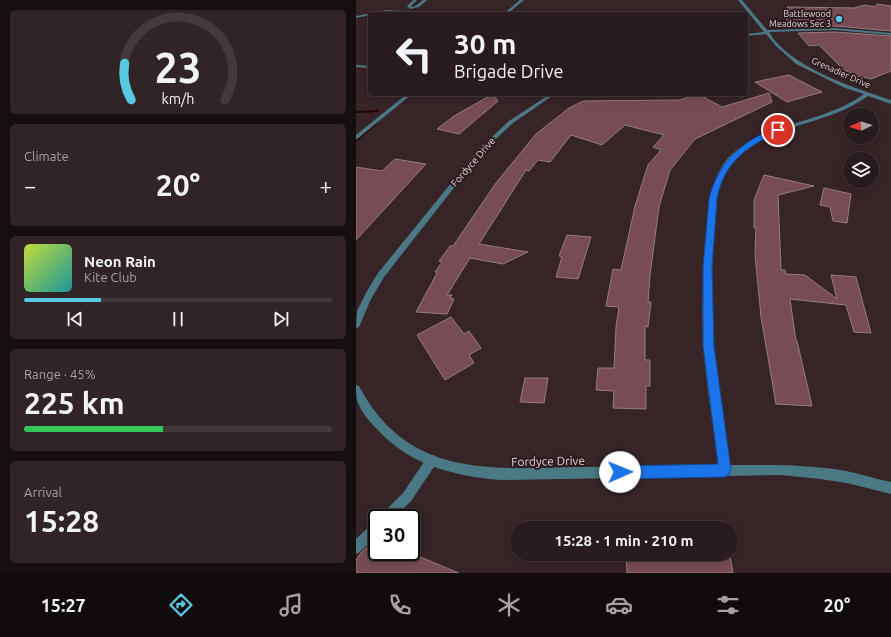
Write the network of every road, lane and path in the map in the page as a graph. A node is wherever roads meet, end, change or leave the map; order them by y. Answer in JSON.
{"nodes":[{"id":1,"x":415,"y":0,"type":"edge"},
{"id":2,"x":425,"y":0,"type":"edge"},
{"id":3,"x":522,"y":0,"type":"edge"},
{"id":4,"x":740,"y":0,"type":"edge"},
{"id":5,"x":411,"y":8,"type":"junction"},
{"id":6,"x":383,"y":12,"type":"edge"},
{"id":7,"x":407,"y":12,"type":"joint"},
{"id":8,"x":507,"y":12,"type":"edge"},
{"id":9,"x":368,"y":15,"type":"edge"},
{"id":10,"x":356,"y":18,"type":"edge"},
{"id":11,"x":768,"y":32,"type":"junction"},
{"id":12,"x":891,"y":34,"type":"edge"},
{"id":13,"x":748,"y":35,"type":"edge"},
{"id":14,"x":356,"y":66,"type":"edge"},
{"id":15,"x":368,"y":67,"type":"edge"},
{"id":16,"x":867,"y":94,"type":"junction"},
{"id":17,"x":408,"y":96,"type":"edge"},
{"id":18,"x":550,"y":96,"type":"edge"},
{"id":19,"x":891,"y":102,"type":"edge"},
{"id":20,"x":356,"y":138,"type":"edge"},
{"id":21,"x":356,"y":325,"type":"edge"},
{"id":22,"x":357,"y":396,"type":"edge"},
{"id":23,"x":432,"y":460,"type":"junction"},
{"id":24,"x":725,"y":470,"type":"junction"},
{"id":25,"x":891,"y":488,"type":"edge"},
{"id":26,"x":395,"y":509,"type":"edge"},
{"id":27,"x":368,"y":536,"type":"edge"},
{"id":28,"x":356,"y":548,"type":"edge"}],
"edges":[{"from":1,"to":5,"type":"street"},
{"from":2,"to":5,"type":"street"},
{"from":3,"to":8,"type":"street"},
{"from":4,"to":11,"type":"street","name":"Grenadier Drive"},
{"from":5,"to":7,"type":"street"},
{"from":6,"to":7,"type":"street"},
{"from":9,"to":10,"type":"street"},
{"from":11,"to":12,"type":"street"},
{"from":11,"to":13,"type":"street"},
{"from":11,"to":16,"type":"street","name":"Grenadier Drive"},
{"from":14,"to":15,"type":"street"},
{"from":16,"to":19,"type":"street","name":"Grenadier Drive"},
{"from":16,"to":24,"type":"street"},
{"from":17,"to":20,"type":"street"},
{"from":18,"to":21,"type":"street","name":"Fordyce Drive"},
{"from":22,"to":23,"type":"street","name":"Fordyce Drive"},
{"from":23,"to":24,"type":"street","name":"Fordyce Drive"},
{"from":23,"to":26,"type":"street"},
{"from":24,"to":25,"type":"street","name":"Fordyce Drive"},
{"from":27,"to":28,"type":"street"}]}
